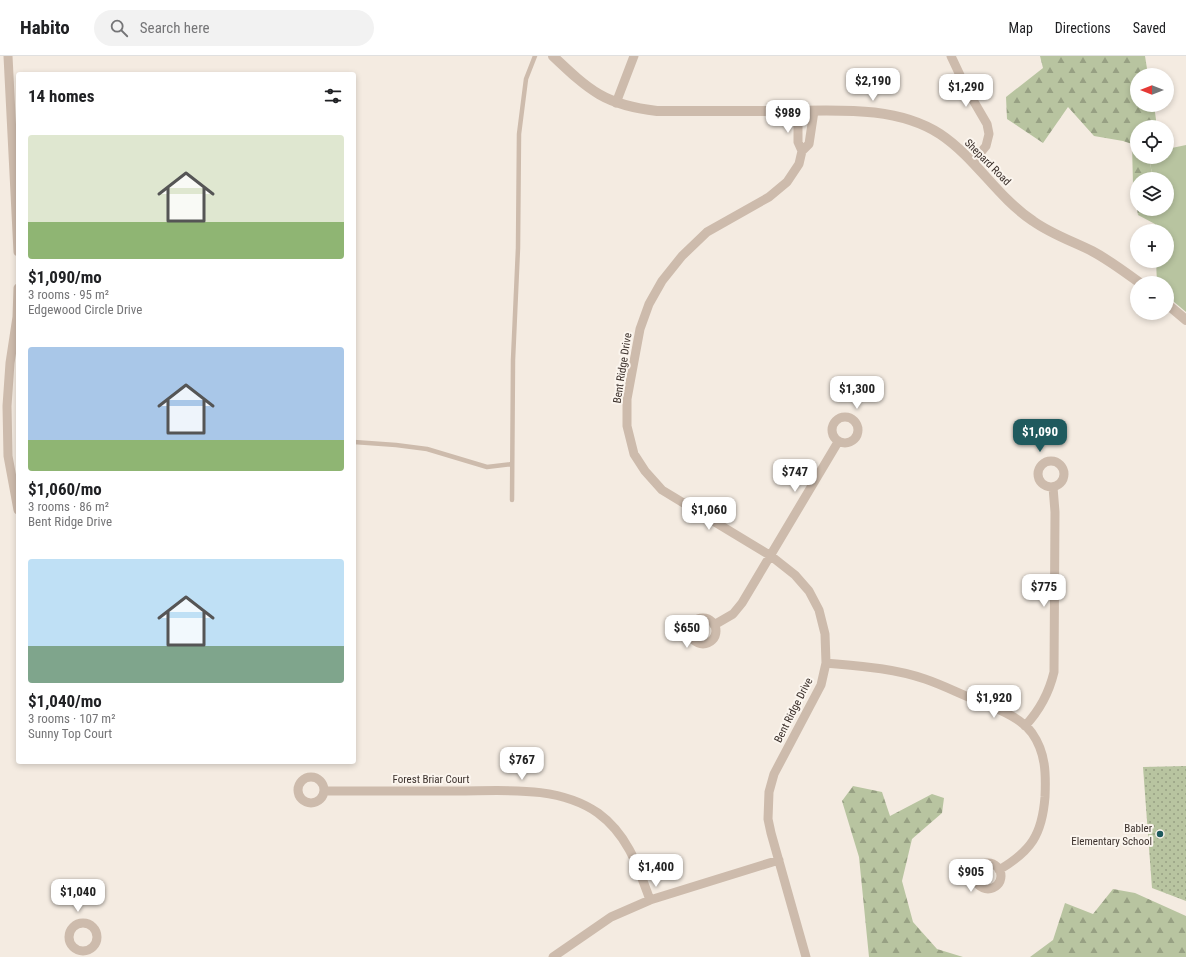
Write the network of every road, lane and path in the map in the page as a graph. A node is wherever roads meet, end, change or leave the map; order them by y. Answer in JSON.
{"nodes":[{"id":1,"x":8,"y":56,"type":"edge"},
{"id":2,"x":535,"y":56,"type":"edge"},
{"id":3,"x":553,"y":56,"type":"edge"},
{"id":4,"x":634,"y":56,"type":"edge"},
{"id":5,"x":951,"y":56,"type":"edge"},
{"id":6,"x":616,"y":103,"type":"junction"},
{"id":7,"x":798,"y":111,"type":"junction"},
{"id":8,"x":814,"y":111,"type":"junction"},
{"id":9,"x":802,"y":151,"type":"junction"},
{"id":10,"x":973,"y":162,"type":"junction"},
{"id":11,"x":16,"y":213,"type":"edge"},
{"id":12,"x":1130,"y":276,"type":"edge"},
{"id":13,"x":1174,"y":310,"type":"edge"},
{"id":14,"x":1186,"y":320,"type":"edge"},
{"id":15,"x":16,"y":334,"type":"edge"},
{"id":16,"x":15,"y":351,"type":"edge"},
{"id":17,"x":356,"y":442,"type":"edge"},
{"id":18,"x":838,"y":442,"type":"dead end"},
{"id":19,"x":512,"y":464,"type":"junction"},
{"id":20,"x":1053,"y":487,"type":"dead end"},
{"id":21,"x":16,"y":498,"type":"edge"},
{"id":22,"x":512,"y":500,"type":"dead end"},
{"id":23,"x":771,"y":556,"type":"junction"},
{"id":24,"x":714,"y":625,"type":"dead end"},
{"id":25,"x":826,"y":663,"type":"junction"},
{"id":26,"x":1025,"y":726,"type":"junction"},
{"id":27,"x":325,"y":791,"type":"dead end"},
{"id":28,"x":779,"y":860,"type":"junction"},
{"id":29,"x":999,"y":870,"type":"dead end"},
{"id":30,"x":650,"y":900,"type":"junction"},
{"id":31,"x":553,"y":957,"type":"edge"},
{"id":32,"x":806,"y":957,"type":"edge"}],
"edges":[{"from":1,"to":11,"type":"street"},
{"from":2,"to":19,"type":"lane"},
{"from":3,"to":6,"type":"street","name":"Shepard Road"},
{"from":4,"to":6,"type":"street"},
{"from":5,"to":10,"type":"street"},
{"from":6,"to":7,"type":"street","name":"Shepard Road"},
{"from":7,"to":8,"type":"street","name":"Shepard Road"},
{"from":7,"to":9,"type":"street"},
{"from":8,"to":9,"type":"street","name":"Bent Ridge Drive"},
{"from":8,"to":10,"type":"street","name":"Shepard Road"},
{"from":9,"to":23,"type":"street","name":"Bent Ridge Drive"},
{"from":10,"to":12,"type":"street","name":"Shepard Road"},
{"from":13,"to":14,"type":"street"},
{"from":15,"to":16,"type":"street"},
{"from":16,"to":21,"type":"street"},
{"from":17,"to":19,"type":"lane"},
{"from":18,"to":23,"type":"street"},
{"from":19,"to":22,"type":"lane"},
{"from":20,"to":26,"type":"street"},
{"from":23,"to":24,"type":"street"},
{"from":23,"to":25,"type":"street","name":"Bent Ridge Drive"},
{"from":25,"to":26,"type":"street"},
{"from":25,"to":28,"type":"street","name":"Bent Ridge Drive"},
{"from":26,"to":29,"type":"street"},
{"from":27,"to":30,"type":"street","name":"Forest Briar Court"},
{"from":28,"to":30,"type":"street"},
{"from":28,"to":32,"type":"street","name":"Bent Ridge Drive"},
{"from":30,"to":31,"type":"street"}]}
